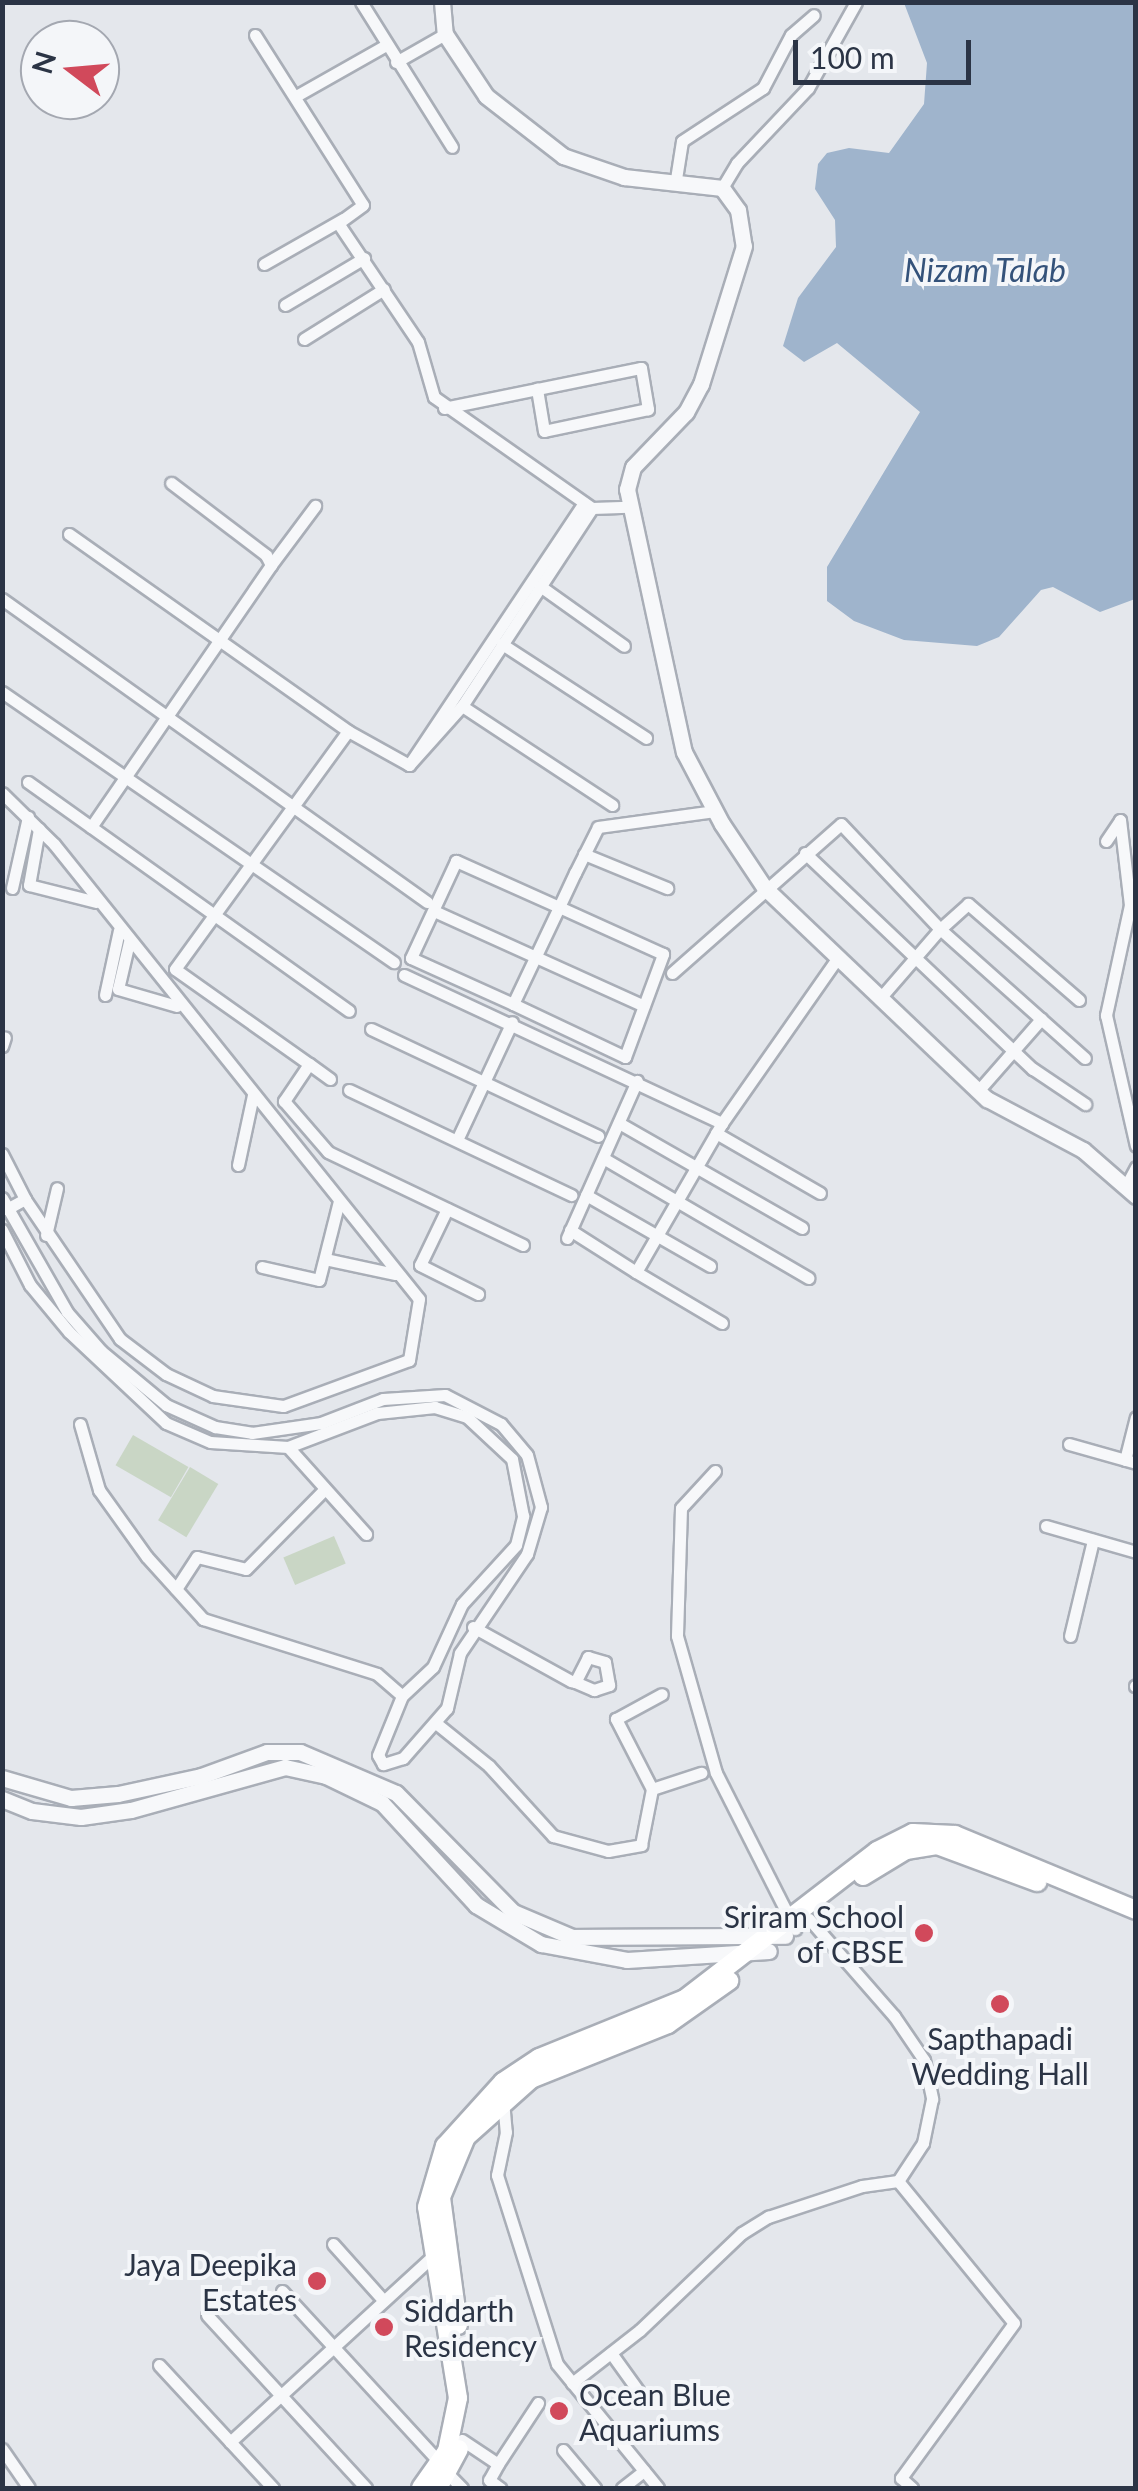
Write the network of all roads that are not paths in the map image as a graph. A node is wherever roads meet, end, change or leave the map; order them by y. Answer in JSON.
{"nodes":[{"id":1,"x":361,"y":2,"type":"edge"},
{"id":2,"x":442,"y":2,"type":"edge"},
{"id":3,"x":856,"y":2,"type":"edge"},
{"id":4,"x":814,"y":15,"type":"dead end"},
{"id":5,"x":445,"y":34,"type":"junction"},
{"id":6,"x":255,"y":35,"type":"dead end"},
{"id":7,"x":386,"y":45,"type":"junction"},
{"id":8,"x":396,"y":62,"type":"junction"},
{"id":9,"x":296,"y":96,"type":"junction"},
{"id":10,"x":452,"y":147,"type":"dead end"},
{"id":11,"x":676,"y":179,"type":"junction"},
{"id":12,"x":722,"y":188,"type":"junction"},
{"id":13,"x":346,"y":218,"type":"junction"},
{"id":14,"x":364,"y":258,"type":"junction"},
{"id":15,"x":264,"y":264,"type":"dead end"},
{"id":16,"x":384,"y":290,"type":"junction"},
{"id":17,"x":285,"y":304,"type":"dead end"},
{"id":18,"x":304,"y":340,"type":"dead end"},
{"id":19,"x":538,"y":389,"type":"junction"},
{"id":20,"x":444,"y":408,"type":"junction"},
{"id":21,"x":171,"y":483,"type":"dead end"},
{"id":22,"x":315,"y":506,"type":"dead end"},
{"id":23,"x":588,"y":506,"type":"junction"},
{"id":24,"x":628,"y":507,"type":"junction"},
{"id":25,"x":69,"y":534,"type":"dead end"},
{"id":26,"x":271,"y":565,"type":"junction"},
{"id":27,"x":540,"y":586,"type":"junction"},
{"id":28,"x":2,"y":600,"type":"edge"},
{"id":29,"x":220,"y":640,"type":"junction"},
{"id":30,"x":502,"y":644,"type":"junction"},
{"id":31,"x":624,"y":646,"type":"dead end"},
{"id":32,"x":2,"y":692,"type":"edge"},
{"id":33,"x":462,"y":706,"type":"junction"},
{"id":34,"x":166,"y":718,"type":"junction"},
{"id":35,"x":348,"y":731,"type":"junction"},
{"id":36,"x":646,"y":738,"type":"dead end"},
{"id":37,"x":409,"y":765,"type":"junction"},
{"id":38,"x":127,"y":774,"type":"junction"},
{"id":39,"x":28,"y":782,"type":"dead end"},
{"id":40,"x":2,"y":793,"type":"edge"},
{"id":41,"x":612,"y":805,"type":"dead end"},
{"id":42,"x":292,"y":809,"type":"junction"},
{"id":43,"x":715,"y":811,"type":"junction"},
{"id":44,"x":28,"y":816,"type":"junction"},
{"id":45,"x":91,"y":827,"type":"junction"},
{"id":46,"x":39,"y":830,"type":"junction"},
{"id":47,"x":1106,"y":842,"type":"dead end"},
{"id":48,"x":805,"y":853,"type":"junction"},
{"id":49,"x":584,"y":854,"type":"junction"},
{"id":50,"x":252,"y":865,"type":"junction"},
{"id":51,"x":764,"y":887,"type":"junction"},
{"id":52,"x":12,"y":888,"type":"dead end"},
{"id":53,"x":667,"y":888,"type":"dead end"},
{"id":54,"x":96,"y":902,"type":"junction"},
{"id":55,"x":430,"y":906,"type":"junction"},
{"id":56,"x":559,"y":908,"type":"junction"},
{"id":57,"x":215,"y":915,"type":"junction"},
{"id":58,"x":940,"y":929,"type":"junction"},
{"id":59,"x":119,"y":930,"type":"junction"},
{"id":60,"x":129,"y":942,"type":"junction"},
{"id":61,"x":536,"y":957,"type":"junction"},
{"id":62,"x":914,"y":958,"type":"junction"},
{"id":63,"x":837,"y":959,"type":"junction"},
{"id":64,"x":394,"y":962,"type":"dead end"},
{"id":65,"x":672,"y":973,"type":"dead end"},
{"id":66,"x":404,"y":974,"type":"dead end"},
{"id":67,"x":105,"y":994,"type":"dead end"},
{"id":68,"x":882,"y":996,"type":"junction"},
{"id":69,"x":1079,"y":1000,"type":"dead end"},
{"id":70,"x":513,"y":1004,"type":"junction"},
{"id":71,"x":644,"y":1006,"type":"junction"},
{"id":72,"x":178,"y":1007,"type":"junction"},
{"id":73,"x":349,"y":1010,"type":"dead end"},
{"id":74,"x":1041,"y":1018,"type":"junction"},
{"id":75,"x":512,"y":1022,"type":"junction"},
{"id":76,"x":371,"y":1029,"type":"dead end"},
{"id":77,"x":1013,"y":1051,"type":"junction"},
{"id":78,"x":1085,"y":1058,"type":"dead end"},
{"id":79,"x":309,"y":1064,"type":"junction"},
{"id":80,"x":330,"y":1079,"type":"dead end"},
{"id":81,"x":484,"y":1081,"type":"junction"},
{"id":82,"x":637,"y":1081,"type":"junction"},
{"id":83,"x":349,"y":1090,"type":"dead end"},
{"id":84,"x":978,"y":1091,"type":"junction"},
{"id":85,"x":253,"y":1095,"type":"junction"},
{"id":86,"x":1084,"y":1104,"type":"dead end"},
{"id":87,"x":619,"y":1123,"type":"junction"},
{"id":88,"x":719,"y":1128,"type":"junction"},
{"id":89,"x":598,"y":1136,"type":"dead end"},
{"id":90,"x":457,"y":1140,"type":"junction"},
{"id":91,"x":1136,"y":1146,"type":"edge"},
{"id":92,"x":2,"y":1154,"type":"edge"},
{"id":93,"x":603,"y":1158,"type":"junction"},
{"id":94,"x":697,"y":1164,"type":"junction"},
{"id":95,"x":238,"y":1166,"type":"dead end"},
{"id":96,"x":1136,"y":1166,"type":"edge"},
{"id":97,"x":57,"y":1188,"type":"dead end"},
{"id":98,"x":1131,"y":1190,"type":"edge"},
{"id":99,"x":820,"y":1193,"type":"dead end"},
{"id":100,"x":586,"y":1195,"type":"junction"},
{"id":101,"x":571,"y":1196,"type":"dead end"},
{"id":102,"x":24,"y":1199,"type":"junction"},
{"id":103,"x":676,"y":1199,"type":"junction"},
{"id":104,"x":339,"y":1201,"type":"junction"},
{"id":105,"x":5,"y":1203,"type":"edge"},
{"id":106,"x":447,"y":1209,"type":"junction"},
{"id":107,"x":36,"y":1218,"type":"junction"},
{"id":108,"x":8,"y":1227,"type":"edge"},
{"id":109,"x":802,"y":1228,"type":"dead end"},
{"id":110,"x":656,"y":1233,"type":"junction"},
{"id":111,"x":46,"y":1235,"type":"junction"},
{"id":112,"x":523,"y":1245,"type":"dead end"},
{"id":113,"x":324,"y":1259,"type":"junction"},
{"id":114,"x":710,"y":1266,"type":"dead end"},
{"id":115,"x":262,"y":1267,"type":"dead end"},
{"id":116,"x":636,"y":1272,"type":"junction"},
{"id":117,"x":395,"y":1274,"type":"junction"},
{"id":118,"x":808,"y":1278,"type":"dead end"},
{"id":119,"x":478,"y":1294,"type":"dead end"},
{"id":120,"x":722,"y":1323,"type":"dead end"},
{"id":121,"x":342,"y":1386,"type":"junction"},
{"id":122,"x":320,"y":1393,"type":"junction"},
{"id":123,"x":352,"y":1409,"type":"junction"},
{"id":124,"x":1136,"y":1416,"type":"edge"},
{"id":125,"x":330,"y":1418,"type":"junction"},
{"id":126,"x":80,"y":1424,"type":"dead end"},
{"id":127,"x":270,"y":1432,"type":"junction"},
{"id":128,"x":1069,"y":1444,"type":"dead end"},
{"id":129,"x":271,"y":1448,"type":"junction"},
{"id":130,"x":288,"y":1448,"type":"junction"},
{"id":131,"x":1130,"y":1461,"type":"edge"},
{"id":132,"x":715,"y":1471,"type":"dead end"},
{"id":133,"x":322,"y":1492,"type":"junction"},
{"id":134,"x":1046,"y":1526,"type":"dead end"},
{"id":135,"x":366,"y":1534,"type":"dead end"},
{"id":136,"x":1094,"y":1540,"type":"junction"},
{"id":137,"x":1136,"y":1552,"type":"edge"},
{"id":138,"x":176,"y":1589,"type":"junction"},
{"id":139,"x":473,"y":1627,"type":"junction"},
{"id":140,"x":1070,"y":1636,"type":"dead end"},
{"id":141,"x":433,"y":1667,"type":"junction"},
{"id":142,"x":452,"y":1674,"type":"junction"},
{"id":143,"x":575,"y":1682,"type":"dead end"},
{"id":144,"x":662,"y":1694,"type":"dead end"},
{"id":145,"x":402,"y":1696,"type":"junction"},
{"id":146,"x":437,"y":1724,"type":"junction"},
{"id":147,"x":383,"y":1764,"type":"junction"},
{"id":148,"x":701,"y":1773,"type":"dead end"},
{"id":149,"x":2,"y":1778,"type":"edge"},
{"id":150,"x":370,"y":1787,"type":"junction"},
{"id":151,"x":652,"y":1789,"type":"junction"},
{"id":152,"x":2,"y":1799,"type":"edge"},
{"id":153,"x":1136,"y":1910,"type":"edge"},
{"id":154,"x":1136,"y":1921,"type":"edge"},
{"id":155,"x":781,"y":1935,"type":"junction"},
{"id":156,"x":721,"y":1936,"type":"junction"},
{"id":157,"x":713,"y":1954,"type":"junction"},
{"id":158,"x":503,"y":2100,"type":"junction"},
{"id":159,"x":898,"y":2182,"type":"junction"},
{"id":160,"x":333,"y":2244,"type":"dead end"},
{"id":161,"x":432,"y":2256,"type":"junction"},
{"id":162,"x":282,"y":2291,"type":"dead end"},
{"id":163,"x":384,"y":2301,"type":"junction"},
{"id":164,"x":206,"y":2315,"type":"dead end"},
{"id":165,"x":332,"y":2349,"type":"junction"},
{"id":166,"x":611,"y":2352,"type":"junction"},
{"id":167,"x":159,"y":2365,"type":"dead end"},
{"id":168,"x":572,"y":2383,"type":"junction"},
{"id":169,"x":280,"y":2396,"type":"junction"},
{"id":170,"x":644,"y":2399,"type":"dead end"},
{"id":171,"x":538,"y":2403,"type":"dead end"},
{"id":172,"x":462,"y":2440,"type":"junction"},
{"id":173,"x":230,"y":2442,"type":"junction"},
{"id":174,"x":2,"y":2448,"type":"edge"},
{"id":175,"x":563,"y":2450,"type":"dead end"},
{"id":176,"x":498,"y":2464,"type":"junction"},
{"id":177,"x":644,"y":2471,"type":"junction"},
{"id":178,"x":448,"y":2479,"type":"edge"},
{"id":179,"x":29,"y":2488,"type":"edge"},
{"id":180,"x":273,"y":2488,"type":"edge"},
{"id":181,"x":366,"y":2488,"type":"edge"},
{"id":182,"x":422,"y":2488,"type":"edge"},
{"id":183,"x":500,"y":2488,"type":"edge"},
{"id":184,"x":596,"y":2488,"type":"edge"},
{"id":185,"x":622,"y":2488,"type":"edge"},
{"id":186,"x":658,"y":2488,"type":"edge"},
{"id":187,"x":912,"y":2488,"type":"edge"}],
"edges":[{"from":1,"to":7,"type":"street"},
{"from":2,"to":5,"type":"street"},
{"from":3,"to":12,"type":"street"},
{"from":4,"to":11,"type":"street"},
{"from":5,"to":8,"type":"street"},
{"from":5,"to":11,"type":"street"},
{"from":6,"to":9,"type":"street"},
{"from":7,"to":8,"type":"street"},
{"from":7,"to":9,"type":"street"},
{"from":8,"to":10,"type":"street"},
{"from":9,"to":13,"type":"street"},
{"from":11,"to":12,"type":"street"},
{"from":12,"to":24,"type":"street"},
{"from":13,"to":14,"type":"street"},
{"from":13,"to":15,"type":"street"},
{"from":14,"to":16,"type":"street"},
{"from":14,"to":17,"type":"street"},
{"from":16,"to":18,"type":"street"},
{"from":16,"to":20,"type":"street"},
{"from":19,"to":19,"type":"street"},
{"from":19,"to":20,"type":"street"},
{"from":20,"to":23,"type":"street"},
{"from":21,"to":26,"type":"street"},
{"from":22,"to":26,"type":"street"},
{"from":23,"to":24,"type":"street"},
{"from":23,"to":27,"type":"street"},
{"from":23,"to":37,"type":"street"},
{"from":24,"to":43,"type":"street"},
{"from":25,"to":29,"type":"street"},
{"from":26,"to":29,"type":"street"},
{"from":27,"to":30,"type":"street"},
{"from":27,"to":31,"type":"street"},
{"from":28,"to":34,"type":"street"},
{"from":29,"to":34,"type":"street"},
{"from":29,"to":35,"type":"street"},
{"from":30,"to":33,"type":"street"},
{"from":30,"to":36,"type":"street"},
{"from":32,"to":38,"type":"street"},
{"from":33,"to":37,"type":"street"},
{"from":33,"to":41,"type":"street"},
{"from":34,"to":38,"type":"street"},
{"from":34,"to":42,"type":"street"},
{"from":35,"to":37,"type":"street"},
{"from":35,"to":42,"type":"street"},
{"from":38,"to":45,"type":"street"},
{"from":38,"to":50,"type":"street"},
{"from":39,"to":45,"type":"street"},
{"from":40,"to":44,"type":"street"},
{"from":42,"to":50,"type":"street"},
{"from":42,"to":55,"type":"street"},
{"from":43,"to":49,"type":"street"},
{"from":43,"to":51,"type":"street"},
{"from":44,"to":46,"type":"street"},
{"from":44,"to":52,"type":"street"},
{"from":45,"to":57,"type":"street"},
{"from":46,"to":54,"type":"street"},
{"from":46,"to":54,"type":"street"},
{"from":47,"to":91,"type":"street"},
{"from":48,"to":51,"type":"street"},
{"from":48,"to":58,"type":"street"},
{"from":48,"to":62,"type":"street"},
{"from":49,"to":53,"type":"street"},
{"from":49,"to":56,"type":"street"},
{"from":50,"to":57,"type":"street"},
{"from":50,"to":64,"type":"street"},
{"from":51,"to":63,"type":"street"},
{"from":51,"to":65,"type":"street"},
{"from":54,"to":59,"type":"street"},
{"from":55,"to":56,"type":"street"},
{"from":55,"to":61,"type":"street"},
{"from":55,"to":70,"type":"street"},
{"from":56,"to":61,"type":"street"},
{"from":56,"to":71,"type":"street"},
{"from":57,"to":73,"type":"street"},
{"from":57,"to":79,"type":"street"},
{"from":58,"to":62,"type":"street"},
{"from":58,"to":69,"type":"street"},
{"from":58,"to":74,"type":"street"},
{"from":59,"to":60,"type":"street"},
{"from":59,"to":67,"type":"street"},
{"from":60,"to":72,"type":"street"},
{"from":60,"to":72,"type":"street"},
{"from":61,"to":70,"type":"street"},
{"from":61,"to":71,"type":"street"},
{"from":62,"to":68,"type":"street"},
{"from":62,"to":77,"type":"street"},
{"from":63,"to":68,"type":"street"},
{"from":63,"to":88,"type":"street"},
{"from":66,"to":75,"type":"street"},
{"from":68,"to":84,"type":"street"},
{"from":70,"to":71,"type":"street"},
{"from":72,"to":85,"type":"street"},
{"from":74,"to":77,"type":"street"},
{"from":74,"to":78,"type":"street"},
{"from":75,"to":81,"type":"street"},
{"from":75,"to":82,"type":"street"},
{"from":76,"to":81,"type":"street"},
{"from":77,"to":84,"type":"street"},
{"from":77,"to":86,"type":"street"},
{"from":79,"to":80,"type":"street"},
{"from":79,"to":106,"type":"street"},
{"from":81,"to":89,"type":"street"},
{"from":81,"to":90,"type":"street"},
{"from":82,"to":87,"type":"street"},
{"from":82,"to":88,"type":"street"},
{"from":83,"to":90,"type":"street"},
{"from":84,"to":98,"type":"street"},
{"from":85,"to":95,"type":"street"},
{"from":85,"to":104,"type":"street"},
{"from":87,"to":93,"type":"street"},
{"from":87,"to":94,"type":"street"},
{"from":88,"to":94,"type":"street"},
{"from":88,"to":99,"type":"street"},
{"from":90,"to":101,"type":"street"},
{"from":92,"to":102,"type":"street"},
{"from":93,"to":100,"type":"street"},
{"from":93,"to":103,"type":"street"},
{"from":94,"to":103,"type":"street"},
{"from":94,"to":109,"type":"street"},
{"from":96,"to":98,"type":"street"},
{"from":97,"to":111,"type":"street"},
{"from":100,"to":110,"type":"street"},
{"from":100,"to":116,"type":"street"},
{"from":102,"to":105,"type":"street"},
{"from":102,"to":107,"type":"street"},
{"from":103,"to":110,"type":"street"},
{"from":103,"to":118,"type":"street"},
{"from":104,"to":113,"type":"street"},
{"from":104,"to":117,"type":"street"},
{"from":105,"to":108,"type":"street"},
{"from":106,"to":112,"type":"street"},
{"from":106,"to":119,"type":"street"},
{"from":107,"to":108,"type":"street"},
{"from":107,"to":111,"type":"street"},
{"from":108,"to":127,"type":"street"},
{"from":108,"to":129,"type":"street"},
{"from":110,"to":114,"type":"street"},
{"from":110,"to":116,"type":"street"},
{"from":111,"to":122,"type":"street"},
{"from":113,"to":115,"type":"street"},
{"from":113,"to":117,"type":"street"},
{"from":116,"to":120,"type":"street"},
{"from":117,"to":121,"type":"street"},
{"from":121,"to":122,"type":"street"},
{"from":121,"to":123,"type":"street"},
{"from":122,"to":125,"type":"street"},
{"from":123,"to":125,"type":"street"},
{"from":123,"to":139,"type":"street"},
{"from":124,"to":131,"type":"street"},
{"from":125,"to":127,"type":"street"},
{"from":126,"to":138,"type":"street"},
{"from":127,"to":129,"type":"street"},
{"from":128,"to":131,"type":"street"},
{"from":129,"to":130,"type":"street"},
{"from":130,"to":133,"type":"street"},
{"from":130,"to":141,"type":"street"},
{"from":132,"to":155,"type":"street"},
{"from":133,"to":135,"type":"street"},
{"from":133,"to":138,"type":"street"},
{"from":134,"to":136,"type":"street"},
{"from":136,"to":137,"type":"street"},
{"from":136,"to":140,"type":"street"},
{"from":138,"to":145,"type":"street"},
{"from":139,"to":142,"type":"street"},
{"from":139,"to":143,"type":"street"},
{"from":141,"to":142,"type":"street"},
{"from":141,"to":145,"type":"street"},
{"from":142,"to":146,"type":"street"},
{"from":144,"to":151,"type":"street"},
{"from":145,"to":147,"type":"street"},
{"from":146,"to":147,"type":"street"},
{"from":146,"to":151,"type":"street"},
{"from":147,"to":150,"type":"street"},
{"from":148,"to":151,"type":"street"},
{"from":149,"to":150,"type":"street"},
{"from":150,"to":152,"type":"street"},
{"from":150,"to":156,"type":"street"},
{"from":150,"to":157,"type":"street"},
{"from":153,"to":155,"type":"main road"},
{"from":154,"to":155,"type":"main road"},
{"from":155,"to":156,"type":"street"},
{"from":155,"to":157,"type":"street"},
{"from":155,"to":158,"type":"main road"},
{"from":155,"to":159,"type":"street"},
{"from":155,"to":161,"type":"main road"},
{"from":156,"to":157,"type":"street"},
{"from":158,"to":168,"type":"street"},
{"from":158,"to":172,"type":"main road"},
{"from":159,"to":166,"type":"street"},
{"from":159,"to":187,"type":"street"},
{"from":160,"to":163,"type":"street"},
{"from":161,"to":163,"type":"street"},
{"from":161,"to":178,"type":"main road"},
{"from":162,"to":165,"type":"street"},
{"from":163,"to":165,"type":"street"},
{"from":164,"to":169,"type":"street"},
{"from":165,"to":169,"type":"street"},
{"from":165,"to":178,"type":"street"},
{"from":166,"to":168,"type":"street"},
{"from":166,"to":170,"type":"street"},
{"from":167,"to":173,"type":"street"},
{"from":168,"to":177,"type":"street"},
{"from":169,"to":173,"type":"street"},
{"from":169,"to":181,"type":"street"},
{"from":171,"to":176,"type":"street"},
{"from":172,"to":176,"type":"street"},
{"from":172,"to":178,"type":"main road"},
{"from":173,"to":180,"type":"street"},
{"from":174,"to":179,"type":"street"},
{"from":175,"to":184,"type":"street"},
{"from":176,"to":183,"type":"street"},
{"from":177,"to":185,"type":"street"},
{"from":177,"to":186,"type":"street"},
{"from":178,"to":182,"type":"main road"}]}
